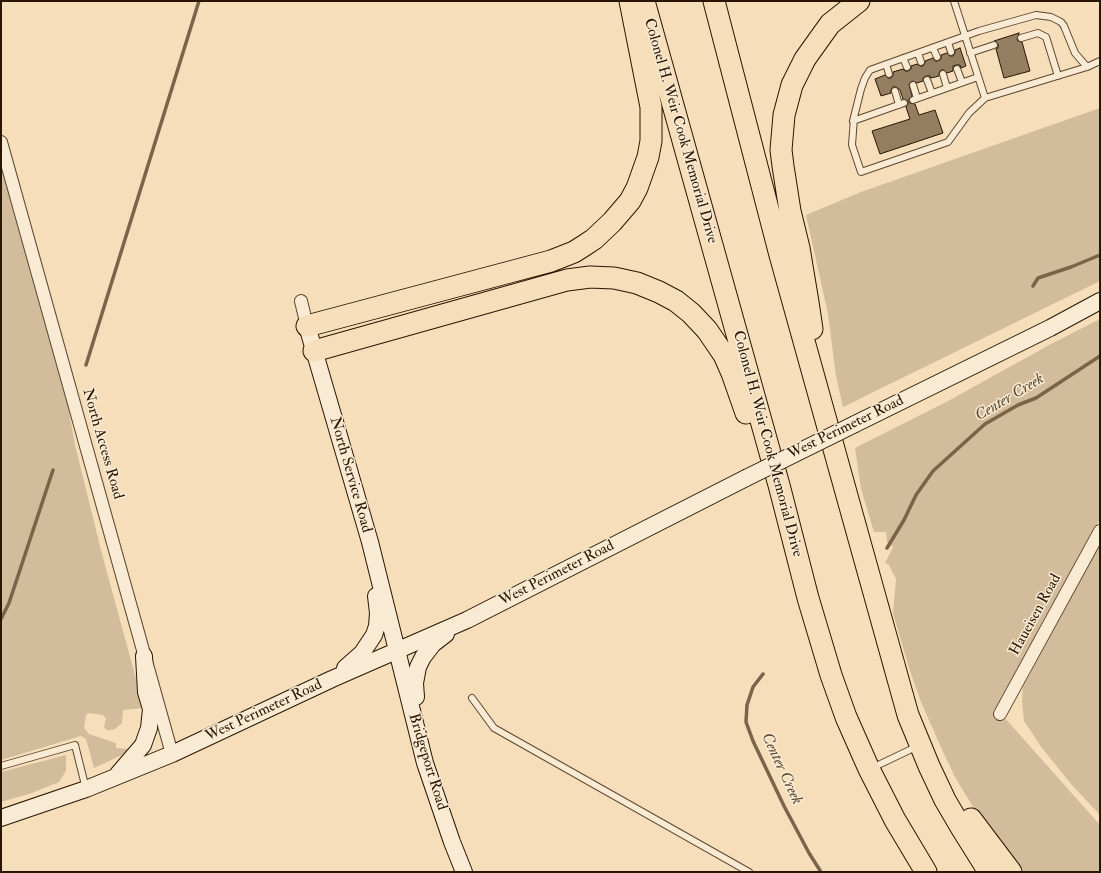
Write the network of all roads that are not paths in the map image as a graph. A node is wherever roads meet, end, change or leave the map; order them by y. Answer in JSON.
{"nodes":[{"id":1,"x":630,"y":1,"type":"edge"},
{"id":2,"x":644,"y":1,"type":"edge"},
{"id":3,"x":714,"y":1,"type":"edge"},
{"id":4,"x":859,"y":1,"type":"edge"},
{"id":5,"x":954,"y":1,"type":"edge"},
{"id":6,"x":964,"y":37,"type":"junction"},
{"id":7,"x":1021,"y":38,"type":"dead end"},
{"id":8,"x":948,"y":42,"type":"junction"},
{"id":9,"x":994,"y":45,"type":"dead end"},
{"id":10,"x":933,"y":48,"type":"junction"},
{"id":11,"x":951,"y":52,"type":"dead end"},
{"id":12,"x":918,"y":53,"type":"junction"},
{"id":13,"x":970,"y":53,"type":"junction"},
{"id":14,"x":937,"y":57,"type":"dead end"},
{"id":15,"x":903,"y":58,"type":"junction"},
{"id":16,"x":1100,"y":61,"type":"edge"},
{"id":17,"x":921,"y":62,"type":"dead end"},
{"id":18,"x":886,"y":64,"type":"junction"},
{"id":19,"x":1087,"y":67,"type":"junction"},
{"id":20,"x":907,"y":68,"type":"dead end"},
{"id":21,"x":957,"y":69,"type":"dead end"},
{"id":22,"x":889,"y":74,"type":"dead end"},
{"id":23,"x":943,"y":74,"type":"dead end"},
{"id":24,"x":1058,"y":76,"type":"junction"},
{"id":25,"x":978,"y":77,"type":"junction"},
{"id":26,"x":927,"y":80,"type":"dead end"},
{"id":27,"x":962,"y":82,"type":"junction"},
{"id":28,"x":913,"y":85,"type":"dead end"},
{"id":29,"x":947,"y":88,"type":"junction"},
{"id":30,"x":895,"y":91,"type":"dead end"},
{"id":31,"x":932,"y":93,"type":"junction"},
{"id":32,"x":985,"y":98,"type":"junction"},
{"id":33,"x":857,"y":108,"type":"dead end"},
{"id":34,"x":854,"y":121,"type":"junction"},
{"id":35,"x":1,"y":142,"type":"edge"},
{"id":36,"x":300,"y":301,"type":"dead end"},
{"id":37,"x":1100,"y":301,"type":"edge"},
{"id":38,"x":307,"y":326,"type":"junction"},
{"id":39,"x":314,"y":351,"type":"junction"},
{"id":40,"x":822,"y":403,"type":"junction"},
{"id":41,"x":1100,"y":531,"type":"edge"},
{"id":42,"x":370,"y":542,"type":"junction"},
{"id":43,"x":808,"y":598,"type":"junction"},
{"id":44,"x":879,"y":613,"type":"junction"},
{"id":45,"x":467,"y":620,"type":"junction"},
{"id":46,"x":398,"y":650,"type":"junction"},
{"id":47,"x":144,"y":656,"type":"junction"},
{"id":48,"x":332,"y":679,"type":"junction"},
{"id":49,"x":472,"y":698,"type":"dead end"},
{"id":50,"x":1000,"y":714,"type":"dead end"},
{"id":51,"x":920,"y":746,"type":"junction"},
{"id":52,"x":172,"y":754,"type":"junction"},
{"id":53,"x":1,"y":766,"type":"edge"},
{"id":54,"x":869,"y":769,"type":"junction"},
{"id":55,"x":114,"y":777,"type":"junction"},
{"id":56,"x":86,"y":789,"type":"junction"},
{"id":57,"x":436,"y":791,"type":"junction"},
{"id":58,"x":1,"y":818,"type":"edge"},
{"id":59,"x":464,"y":872,"type":"edge"},
{"id":60,"x":749,"y":872,"type":"edge"},
{"id":61,"x":926,"y":872,"type":"edge"},
{"id":62,"x":990,"y":872,"type":"edge"},
{"id":63,"x":1011,"y":872,"type":"edge"}],
"edges":[{"from":1,"to":38,"type":"highway"},
{"from":2,"to":43,"type":"highway","name":"Colonel H. Weir Cook Memorial Drive"},
{"from":3,"to":40,"type":"highway"},
{"from":4,"to":40,"type":"highway"},
{"from":5,"to":6,"type":"lane"},
{"from":6,"to":8,"type":"lane"},
{"from":6,"to":13,"type":"lane"},
{"from":6,"to":19,"type":"lane"},
{"from":7,"to":24,"type":"lane"},
{"from":8,"to":10,"type":"lane"},
{"from":8,"to":11,"type":"lane"},
{"from":9,"to":13,"type":"lane"},
{"from":10,"to":12,"type":"lane"},
{"from":10,"to":14,"type":"lane"},
{"from":12,"to":15,"type":"lane"},
{"from":12,"to":17,"type":"lane"},
{"from":13,"to":25,"type":"lane"},
{"from":15,"to":18,"type":"lane"},
{"from":15,"to":20,"type":"lane"},
{"from":16,"to":19,"type":"lane"},
{"from":18,"to":22,"type":"lane"},
{"from":18,"to":34,"type":"lane"},
{"from":19,"to":24,"type":"lane"},
{"from":21,"to":27,"type":"lane"},
{"from":23,"to":29,"type":"lane"},
{"from":24,"to":32,"type":"lane"},
{"from":25,"to":27,"type":"lane"},
{"from":25,"to":32,"type":"lane"},
{"from":26,"to":31,"type":"lane"},
{"from":27,"to":29,"type":"lane"},
{"from":28,"to":31,"type":"lane"},
{"from":29,"to":31,"type":"lane"},
{"from":30,"to":34,"type":"lane"},
{"from":32,"to":34,"type":"lane"},
{"from":33,"to":34,"type":"lane"},
{"from":35,"to":47,"type":"street","name":"North Access Road"},
{"from":36,"to":38,"type":"street","name":"North Service Road"},
{"from":37,"to":45,"type":"street","name":"West Perimeter Road","bridge":true},
{"from":38,"to":39,"type":"street","name":"North Service Road"},
{"from":39,"to":42,"type":"street","name":"North Service Road"},
{"from":39,"to":43,"type":"highway"},
{"from":40,"to":44,"type":"highway"},
{"from":41,"to":50,"type":"street","name":"Haueisen Road"},
{"from":42,"to":46,"type":"street","name":"North Service Road"},
{"from":42,"to":48,"type":"street"},
{"from":43,"to":54,"type":"highway","name":"Colonel H. Weir Cook Memorial Drive"},
{"from":44,"to":51,"type":"highway"},
{"from":44,"to":63,"type":"highway"},
{"from":45,"to":46,"type":"street","name":"West Perimeter Road"},
{"from":45,"to":57,"type":"street"},
{"from":46,"to":48,"type":"street","name":"West Perimeter Road"},
{"from":46,"to":57,"type":"street","name":"Bridgeport Road"},
{"from":47,"to":52,"type":"street","name":"North Access Road"},
{"from":47,"to":55,"type":"street"},
{"from":48,"to":52,"type":"street","name":"West Perimeter Road"},
{"from":49,"to":60,"type":"lane"},
{"from":51,"to":54,"type":"lane"},
{"from":51,"to":62,"type":"highway"},
{"from":52,"to":55,"type":"street","name":"West Perimeter Road"},
{"from":53,"to":56,"type":"lane"},
{"from":54,"to":61,"type":"highway","name":"Colonel H. Weir Cook Memorial Drive"},
{"from":55,"to":56,"type":"street","name":"West Perimeter Road"},
{"from":56,"to":58,"type":"street","name":"West Perimeter Road"},
{"from":57,"to":59,"type":"street","name":"Bridgeport Road"}]}
